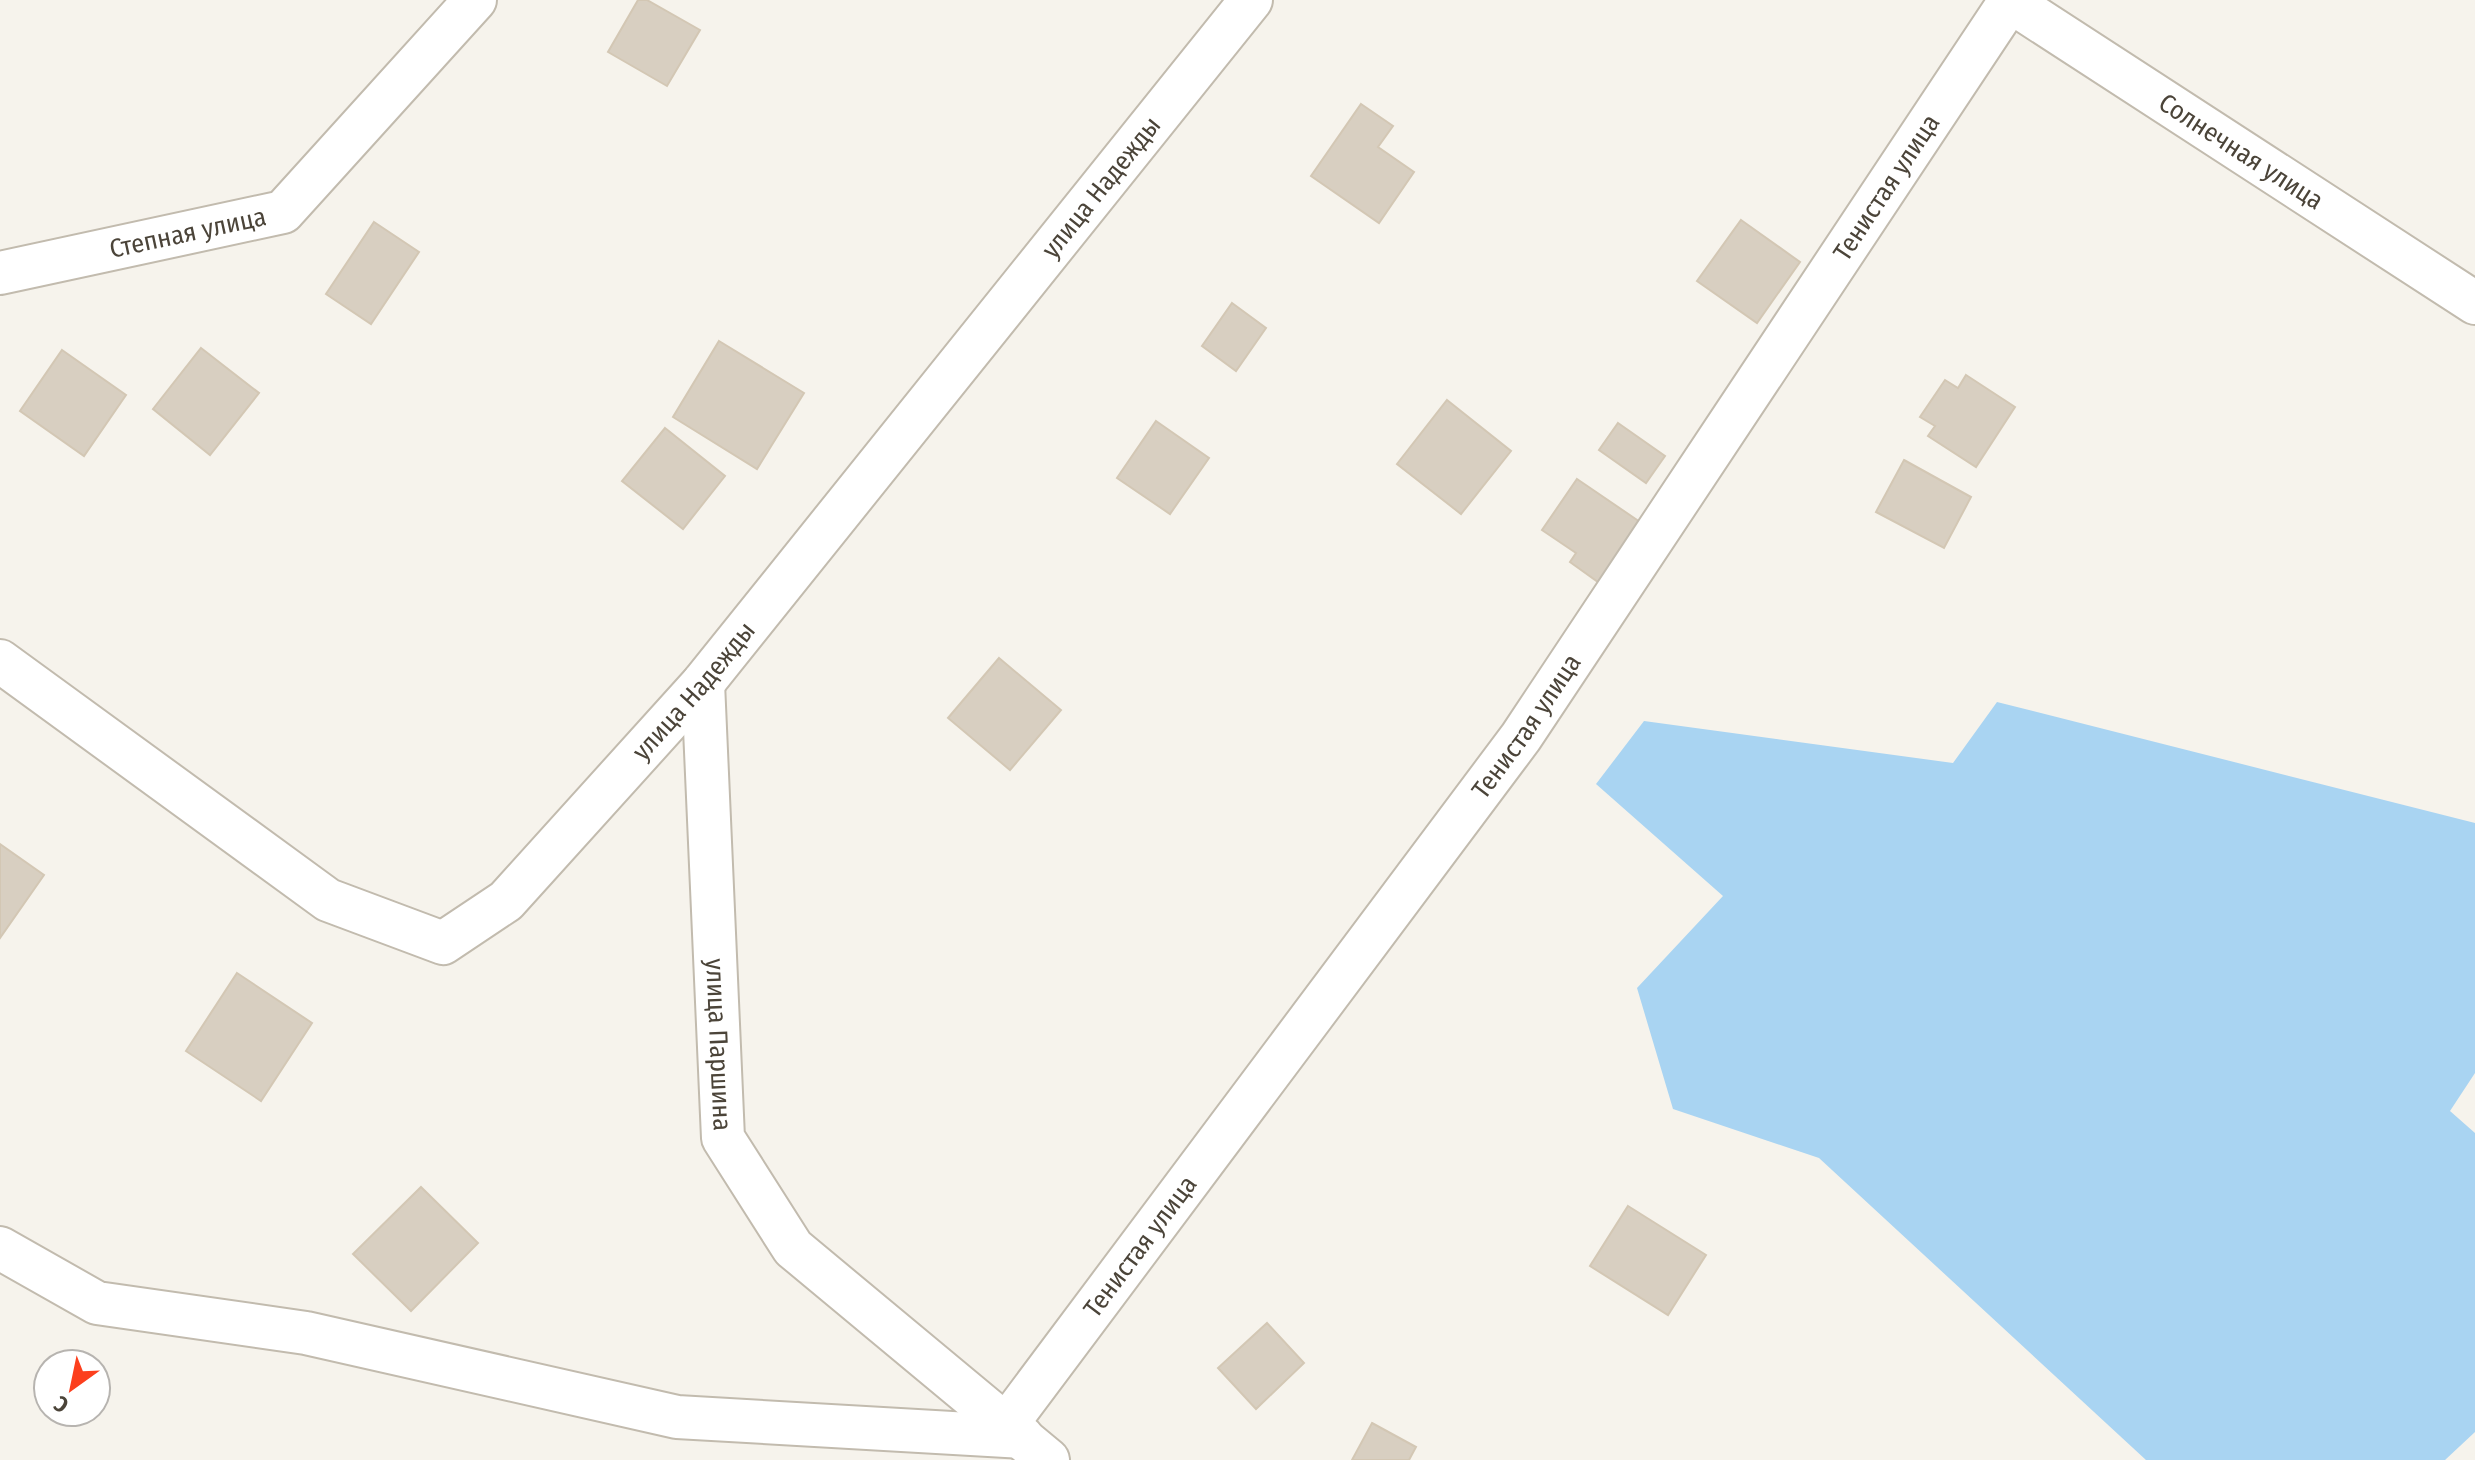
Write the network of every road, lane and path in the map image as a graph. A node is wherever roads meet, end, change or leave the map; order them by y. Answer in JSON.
{"nodes":[{"id":1,"x":475,"y":0,"type":"edge"},
{"id":2,"x":1251,"y":0,"type":"edge"},
{"id":3,"x":2009,"y":1,"type":"edge"},
{"id":4,"x":0,"y":273,"type":"edge"},
{"id":5,"x":2475,"y":303,"type":"edge"},
{"id":6,"x":0,"y":661,"type":"edge"},
{"id":7,"x":703,"y":683,"type":"junction"},
{"id":8,"x":0,"y":1248,"type":"edge"},
{"id":9,"x":1026,"y":1440,"type":"edge"}],
"edges":[{"from":1,"to":4,"type":"street","name":"Степная улица"},
{"from":2,"to":7,"type":"street","name":"улица Надежды"},
{"from":3,"to":5,"type":"street","name":"Солнечная улица"},
{"from":3,"to":9,"type":"street","name":"Тенистая улица"},
{"from":6,"to":7,"type":"street","name":"улица Надежды"},
{"from":7,"to":9,"type":"street","name":"улица Паршина"},
{"from":8,"to":9,"type":"street"}]}
